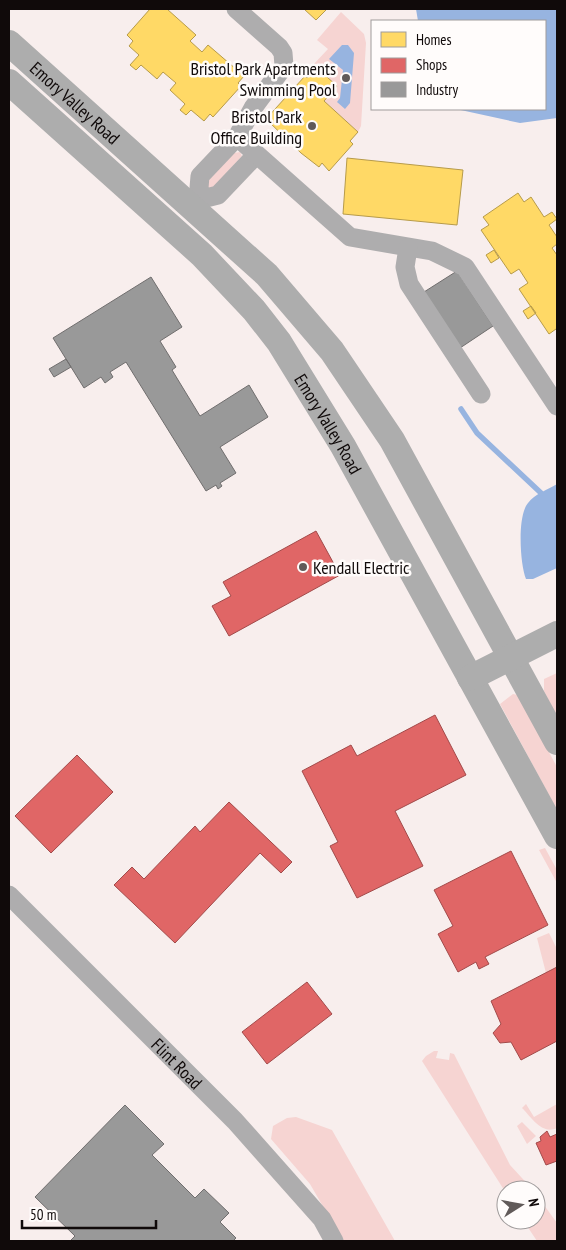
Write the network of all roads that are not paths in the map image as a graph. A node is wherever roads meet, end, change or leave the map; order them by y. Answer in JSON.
{"nodes":[{"id":1,"x":236,"y":9,"type":"edge"},
{"id":2,"x":9,"y":42,"type":"edge"},
{"id":3,"x":9,"y":82,"type":"edge"},
{"id":4,"x":237,"y":136,"type":"junction"},
{"id":5,"x":256,"y":155,"type":"junction"},
{"id":6,"x":408,"y":248,"type":"junction"},
{"id":7,"x":481,"y":394,"type":"dead end"},
{"id":8,"x":557,"y":406,"type":"edge"},
{"id":9,"x":557,"y":634,"type":"edge"},
{"id":10,"x":510,"y":657,"type":"junction"},
{"id":11,"x":470,"y":678,"type":"junction"},
{"id":12,"x":557,"y":742,"type":"edge"},
{"id":13,"x":557,"y":836,"type":"edge"},
{"id":14,"x":9,"y":895,"type":"edge"},
{"id":15,"x":334,"y":1241,"type":"edge"}],
"edges":[{"from":1,"to":4,"type":"street"},
{"from":2,"to":10,"type":"main road","name":"Emory Valley Road"},
{"from":3,"to":11,"type":"main road","name":"Emory Valley Road"},
{"from":4,"to":5,"type":"street"},
{"from":4,"to":5,"type":"street"},
{"from":5,"to":6,"type":"street"},
{"from":6,"to":7,"type":"street"},
{"from":6,"to":8,"type":"street"},
{"from":9,"to":10,"type":"main road"},
{"from":10,"to":11,"type":"main road"},
{"from":10,"to":12,"type":"main road","name":"Emory Valley Road"},
{"from":11,"to":13,"type":"main road","name":"Emory Valley Road"},
{"from":14,"to":15,"type":"street","name":"Flint Road"}]}
